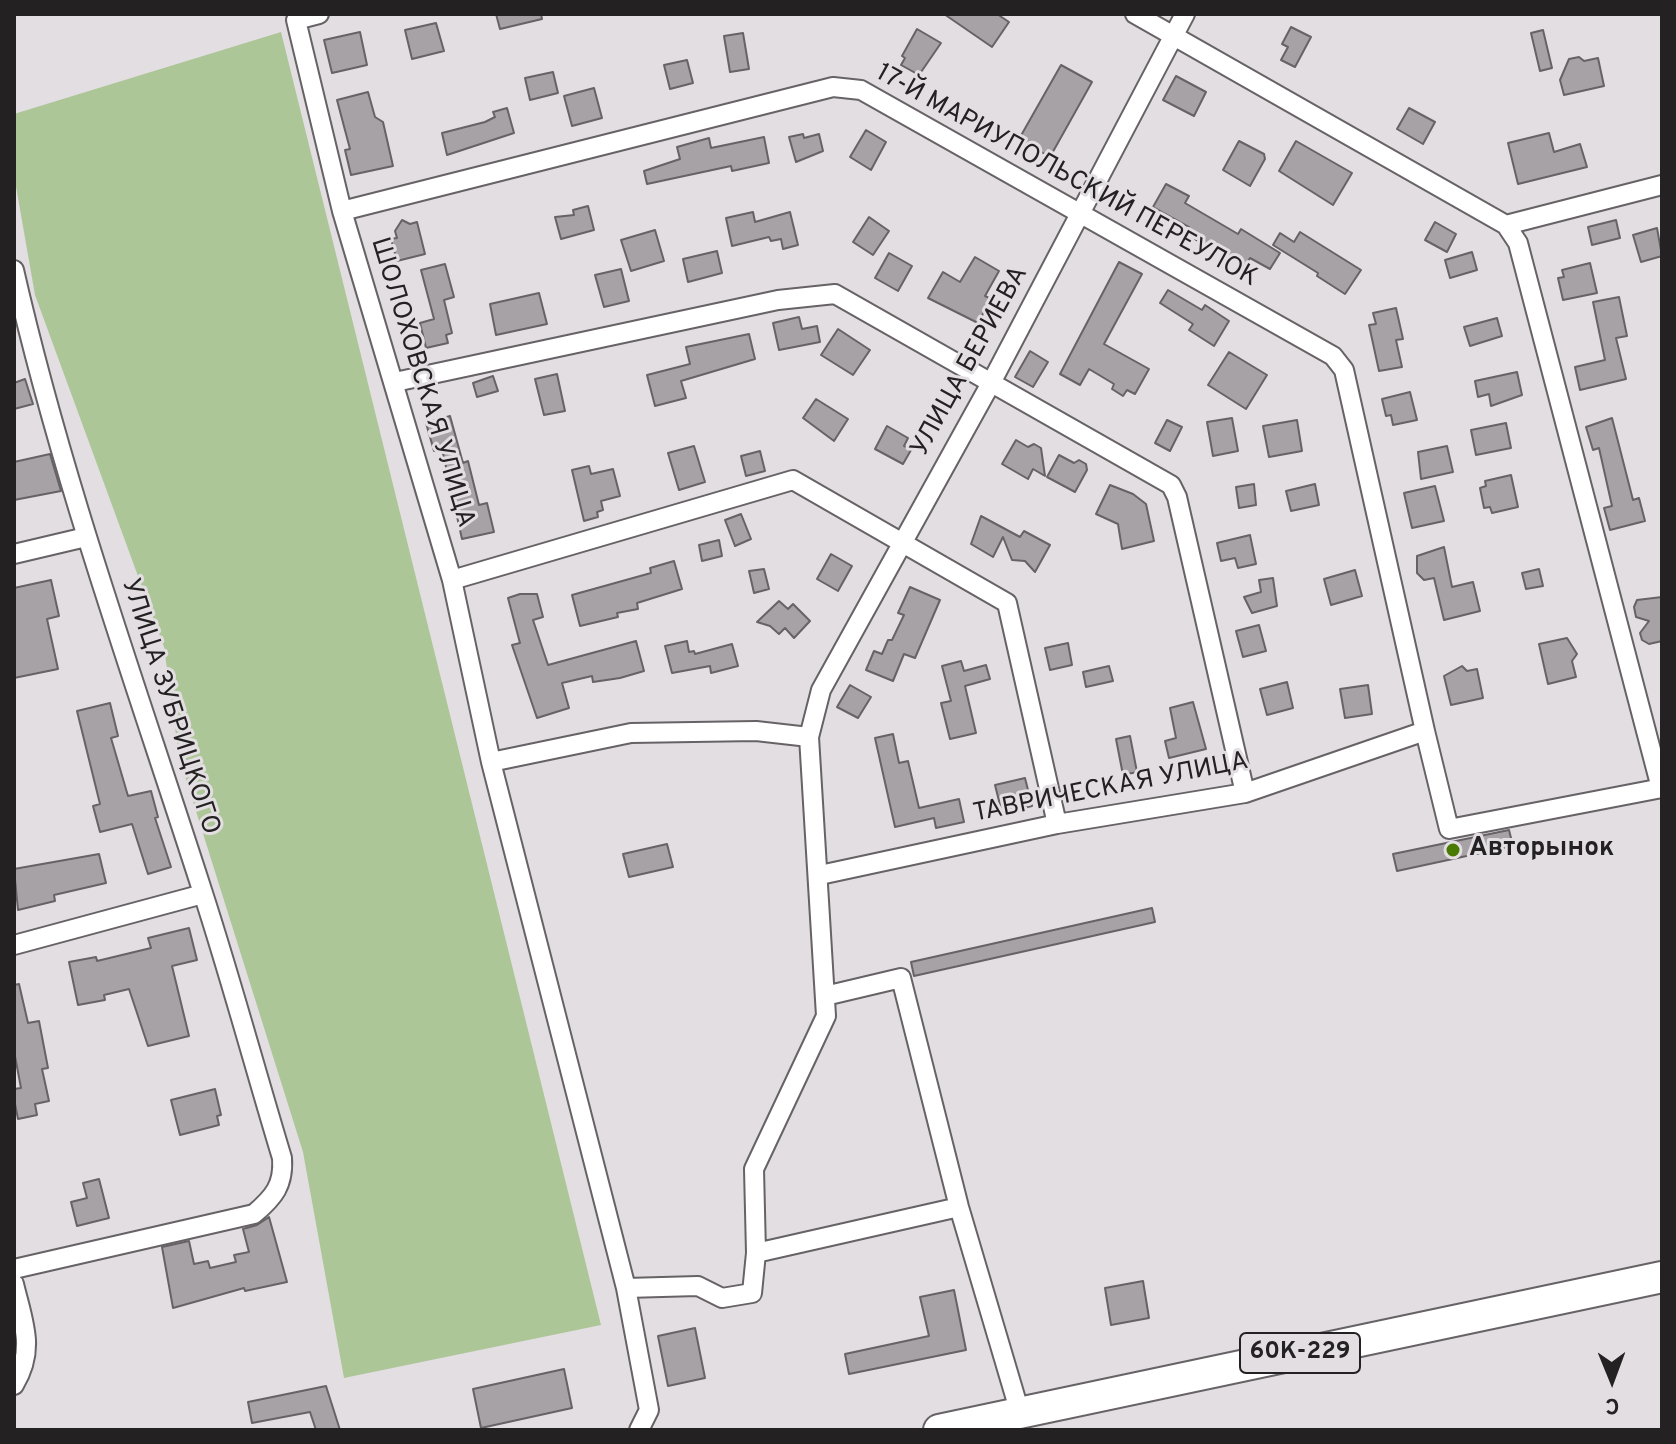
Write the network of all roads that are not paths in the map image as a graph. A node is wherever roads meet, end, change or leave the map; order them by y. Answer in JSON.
{"nodes":[{"id":1,"x":319,"y":14,"type":"edge"},
{"id":2,"x":1135,"y":14,"type":"edge"},
{"id":3,"x":1185,"y":14,"type":"edge"},
{"id":4,"x":1173,"y":34,"type":"junction"},
{"id":5,"x":1662,"y":185,"type":"edge"},
{"id":6,"x":342,"y":211,"type":"junction"},
{"id":7,"x":1082,"y":214,"type":"junction"},
{"id":8,"x":1506,"y":225,"type":"junction"},
{"id":9,"x":14,"y":270,"type":"edge"},
{"id":10,"x":23,"y":353,"type":"edge"},
{"id":11,"x":395,"y":382,"type":"junction"},
{"id":12,"x":991,"y":383,"type":"junction"},
{"id":13,"x":86,"y":537,"type":"junction"},
{"id":14,"x":901,"y":542,"type":"junction"},
{"id":15,"x":14,"y":554,"type":"edge"},
{"id":16,"x":452,"y":580,"type":"junction"},
{"id":17,"x":1425,"y":731,"type":"junction"},
{"id":18,"x":809,"y":737,"type":"junction"},
{"id":19,"x":491,"y":762,"type":"junction"},
{"id":20,"x":1662,"y":788,"type":"edge"},
{"id":21,"x":1245,"y":793,"type":"junction"},
{"id":22,"x":1057,"y":824,"type":"junction"},
{"id":23,"x":820,"y":875,"type":"junction"},
{"id":24,"x":203,"y":894,"type":"junction"},
{"id":25,"x":14,"y":945,"type":"edge"},
{"id":26,"x":825,"y":996,"type":"junction"},
{"id":27,"x":959,"y":1207,"type":"junction"},
{"id":28,"x":756,"y":1253,"type":"junction"},
{"id":29,"x":14,"y":1269,"type":"edge"},
{"id":30,"x":1662,"y":1277,"type":"edge"},
{"id":31,"x":14,"y":1284,"type":"edge"},
{"id":32,"x":626,"y":1288,"type":"junction"},
{"id":33,"x":14,"y":1385,"type":"edge"},
{"id":34,"x":1020,"y":1413,"type":"junction"},
{"id":35,"x":639,"y":1430,"type":"edge"},
{"id":36,"x":939,"y":1430,"type":"edge"}],
"edges":[{"from":1,"to":6,"type":"street","name":"ШОЛОХОВСКАЯ УЛИЦА"},
{"from":2,"to":4,"type":"street"},
{"from":3,"to":4,"type":"street","name":"УЛИЦА БЕРИЕВА"},
{"from":4,"to":7,"type":"street","name":"УЛИЦА БЕРИЕВА"},
{"from":4,"to":8,"type":"street"},
{"from":5,"to":8,"type":"street"},
{"from":6,"to":7,"type":"street","name":"17-Й МАРИУПОЛЬСКИЙ ПЕРЕУЛОК"},
{"from":6,"to":11,"type":"street","name":"ШОЛОХОВСКАЯ УЛИЦА"},
{"from":7,"to":12,"type":"street","name":"УЛИЦА БЕРИЕВА"},
{"from":7,"to":17,"type":"street","name":"17-Й МАРИУПОЛЬСКИЙ ПЕРЕУЛОК"},
{"from":8,"to":20,"type":"street"},
{"from":9,"to":10,"type":"street","name":"УЛИЦА ЗУБРИЦКОГО"},
{"from":10,"to":13,"type":"street","name":"УЛИЦА ЗУБРИЦКОГО"},
{"from":11,"to":12,"type":"street"},
{"from":11,"to":16,"type":"street","name":"ШОЛОХОВСКАЯ УЛИЦА"},
{"from":12,"to":14,"type":"street","name":"УЛИЦА БЕРИЕВА"},
{"from":12,"to":21,"type":"street"},
{"from":13,"to":15,"type":"street"},
{"from":13,"to":24,"type":"street","name":"УЛИЦА ЗУБРИЦКОГО"},
{"from":14,"to":16,"type":"street"},
{"from":14,"to":18,"type":"street","name":"УЛИЦА БЕРИЕВА"},
{"from":14,"to":22,"type":"street"},
{"from":16,"to":19,"type":"street","name":"ШОЛОХОВСКАЯ УЛИЦА"},
{"from":17,"to":20,"type":"street"},
{"from":17,"to":21,"type":"street","name":"ТАВРИЧЕСКАЯ УЛИЦА"},
{"from":18,"to":19,"type":"street"},
{"from":18,"to":23,"type":"street","name":"УЛИЦА БЕРИЕВА"},
{"from":19,"to":32,"type":"street","name":"ШОЛОХОВСКАЯ УЛИЦА"},
{"from":21,"to":22,"type":"street","name":"ТАВРИЧЕСКАЯ УЛИЦА"},
{"from":22,"to":23,"type":"street","name":"ТАВРИЧЕСКАЯ УЛИЦА"},
{"from":23,"to":26,"type":"street","name":"УЛИЦА БЕРИЕВА"},
{"from":24,"to":25,"type":"street"},
{"from":24,"to":29,"type":"street","name":"УЛИЦА ЗУБРИЦКОГО"},
{"from":26,"to":27,"type":"street"},
{"from":26,"to":28,"type":"street","name":"УЛИЦА БЕРИЕВА"},
{"from":27,"to":28,"type":"street"},
{"from":27,"to":34,"type":"street"},
{"from":28,"to":32,"type":"street","name":"УЛИЦА БЕРИЕВА"},
{"from":30,"to":34,"type":"main road","number":"60К-229"},
{"from":31,"to":33,"type":"street"},
{"from":32,"to":35,"type":"street","name":"ШОЛОХОВСКАЯ УЛИЦА"},
{"from":34,"to":36,"type":"main road","number":"60К-229"}]}
